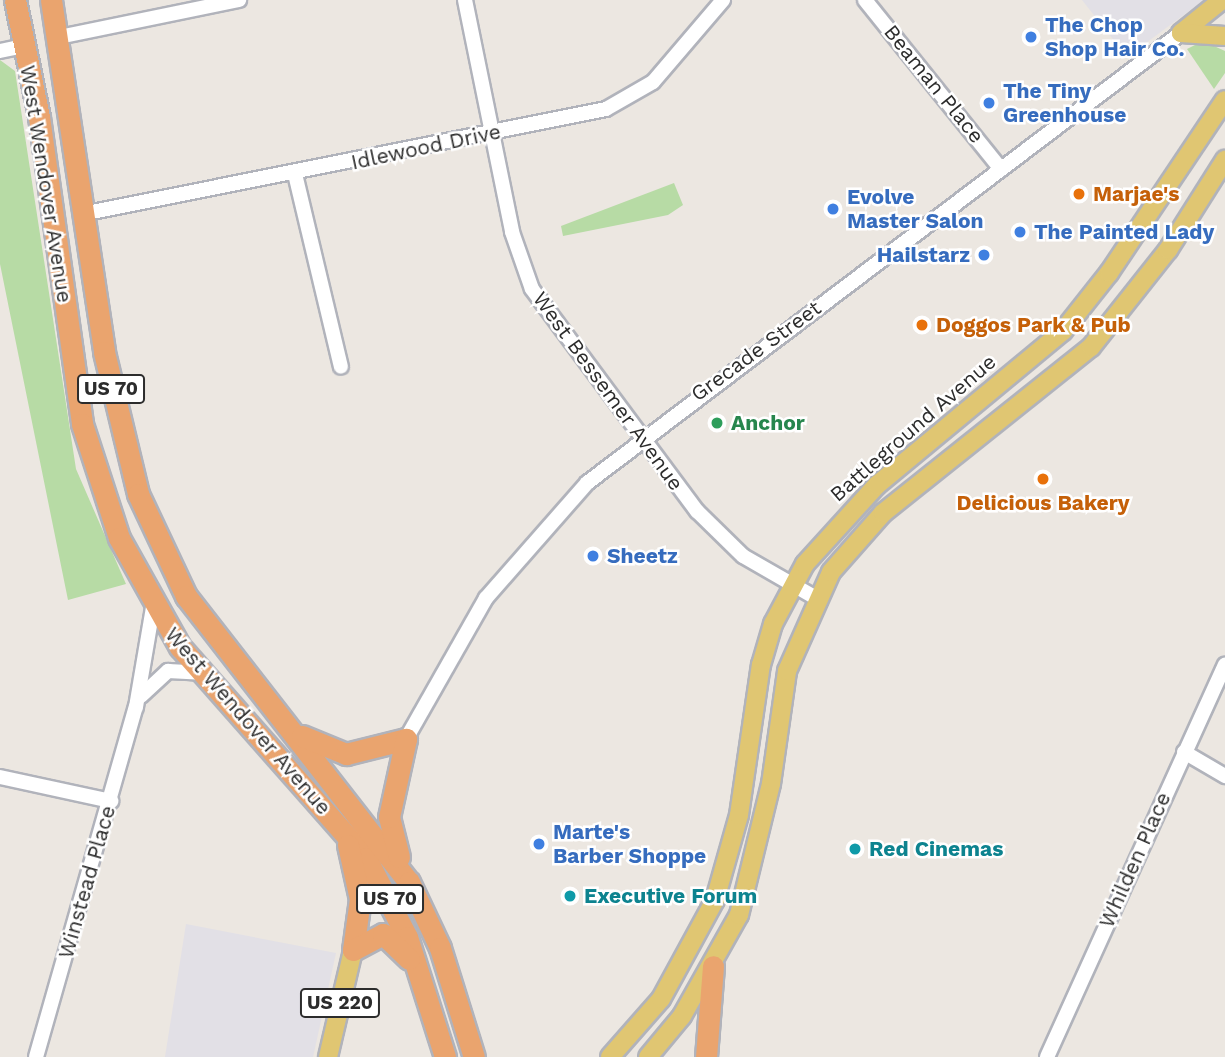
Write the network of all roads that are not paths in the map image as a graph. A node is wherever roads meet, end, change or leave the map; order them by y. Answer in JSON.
{"nodes":[{"id":1,"x":15,"y":0,"type":"edge"},
{"id":2,"x":51,"y":0,"type":"edge"},
{"id":3,"x":239,"y":0,"type":"edge"},
{"id":4,"x":465,"y":0,"type":"edge"},
{"id":5,"x":723,"y":0,"type":"edge"},
{"id":6,"x":865,"y":0,"type":"edge"},
{"id":7,"x":1222,"y":0,"type":"edge"},
{"id":8,"x":1181,"y":33,"type":"junction"},
{"id":9,"x":1225,"y":36,"type":"edge"},
{"id":10,"x":59,"y":37,"type":"junction"},
{"id":11,"x":24,"y":46,"type":"junction"},
{"id":12,"x":0,"y":51,"type":"edge"},
{"id":13,"x":1225,"y":100,"type":"edge"},
{"id":14,"x":492,"y":133,"type":"junction"},
{"id":15,"x":1225,"y":160,"type":"edge"},
{"id":16,"x":1001,"y":169,"type":"junction"},
{"id":17,"x":295,"y":174,"type":"junction"},
{"id":18,"x":87,"y":212,"type":"junction"},
{"id":19,"x":341,"y":367,"type":"dead end"},
{"id":20,"x":641,"y":436,"type":"junction"},
{"id":21,"x":792,"y":587,"type":"junction"},
{"id":22,"x":816,"y":598,"type":"junction"},
{"id":23,"x":153,"y":608,"type":"junction"},
{"id":24,"x":1225,"y":664,"type":"edge"},
{"id":25,"x":201,"y":673,"type":"junction"},
{"id":26,"x":136,"y":707,"type":"junction"},
{"id":27,"x":294,"y":731,"type":"junction"},
{"id":28,"x":406,"y":739,"type":"junction"},
{"id":29,"x":1184,"y":752,"type":"junction"},
{"id":30,"x":1225,"y":776,"type":"edge"},
{"id":31,"x":0,"y":777,"type":"edge"},
{"id":32,"x":111,"y":801,"type":"junction"},
{"id":33,"x":342,"y":830,"type":"junction"},
{"id":34,"x":409,"y":882,"type":"junction"},
{"id":35,"x":353,"y":950,"type":"junction"},
{"id":36,"x":713,"y":966,"type":"junction"},
{"id":37,"x":421,"y":978,"type":"junction"},
{"id":38,"x":36,"y":1057,"type":"edge"},
{"id":39,"x":328,"y":1057,"type":"edge"},
{"id":40,"x":445,"y":1057,"type":"edge"},
{"id":41,"x":474,"y":1057,"type":"edge"},
{"id":42,"x":610,"y":1057,"type":"edge"},
{"id":43,"x":648,"y":1057,"type":"edge"},
{"id":44,"x":706,"y":1057,"type":"edge"},
{"id":45,"x":1046,"y":1057,"type":"edge"}],
"edges":[{"from":1,"to":11,"type":"highway","name":"West Wendover Avenue","number":"US 70"},
{"from":2,"to":10,"type":"highway","name":"West Wendover Avenue","number":"US 70"},
{"from":3,"to":10,"type":"street"},
{"from":4,"to":14,"type":"street","name":"West Bessemer Avenue"},
{"from":5,"to":14,"type":"street","name":"Idlewood Drive"},
{"from":6,"to":16,"type":"street","name":"Beaman Place"},
{"from":7,"to":8,"type":"main road"},
{"from":8,"to":9,"type":"main road"},
{"from":8,"to":16,"type":"street","name":"Grecade Street"},
{"from":10,"to":18,"type":"highway","name":"West Wendover Avenue","number":"US 70"},
{"from":11,"to":12,"type":"street"},
{"from":11,"to":23,"type":"highway","name":"West Wendover Avenue","number":"US 70"},
{"from":13,"to":21,"type":"main road","name":"Battleground Avenue"},
{"from":14,"to":17,"type":"street","name":"Idlewood Drive"},
{"from":14,"to":20,"type":"street","name":"West Bessemer Avenue"},
{"from":15,"to":22,"type":"main road"},
{"from":16,"to":20,"type":"street","name":"Grecade Street"},
{"from":17,"to":18,"type":"street","name":"Idlewood Drive"},
{"from":17,"to":19,"type":"street"},
{"from":18,"to":27,"type":"highway","name":"West Wendover Avenue","number":"US 70"},
{"from":20,"to":21,"type":"street","name":"West Bessemer Avenue"},
{"from":20,"to":28,"type":"street","name":"Grecade Street"},
{"from":21,"to":22,"type":"street","name":"West Bessemer Avenue"},
{"from":21,"to":42,"type":"main road","name":"Battleground Avenue"},
{"from":22,"to":36,"type":"main road"},
{"from":23,"to":25,"type":"highway","name":"West Wendover Avenue","number":"US 70"},
{"from":23,"to":26,"type":"street","name":"Winstead Place"},
{"from":24,"to":29,"type":"street","name":"Whilden Place"},
{"from":25,"to":26,"type":"street","name":"Winstead Place"},
{"from":25,"to":33,"type":"highway","name":"West Wendover Avenue","number":"US 70"},
{"from":26,"to":32,"type":"street","name":"Winstead Place"},
{"from":27,"to":28,"type":"highway"},
{"from":27,"to":34,"type":"highway","name":"West Wendover Avenue","number":"US 70"},
{"from":28,"to":34,"type":"highway"},
{"from":29,"to":30,"type":"street"},
{"from":29,"to":45,"type":"street","name":"Whilden Place"},
{"from":31,"to":32,"type":"street"},
{"from":32,"to":38,"type":"street","name":"Winstead Place"},
{"from":33,"to":35,"type":"highway","number":"US 220"},
{"from":33,"to":37,"type":"highway","name":"West Wendover Avenue","number":"US 70"},
{"from":34,"to":41,"type":"highway","name":"West Wendover Avenue","number":"US 70"},
{"from":35,"to":37,"type":"highway"},
{"from":35,"to":39,"type":"main road","number":"US 220"},
{"from":36,"to":43,"type":"main road"},
{"from":36,"to":44,"type":"highway"},
{"from":37,"to":40,"type":"highway","name":"West Wendover Avenue","number":"US 70"}]}
